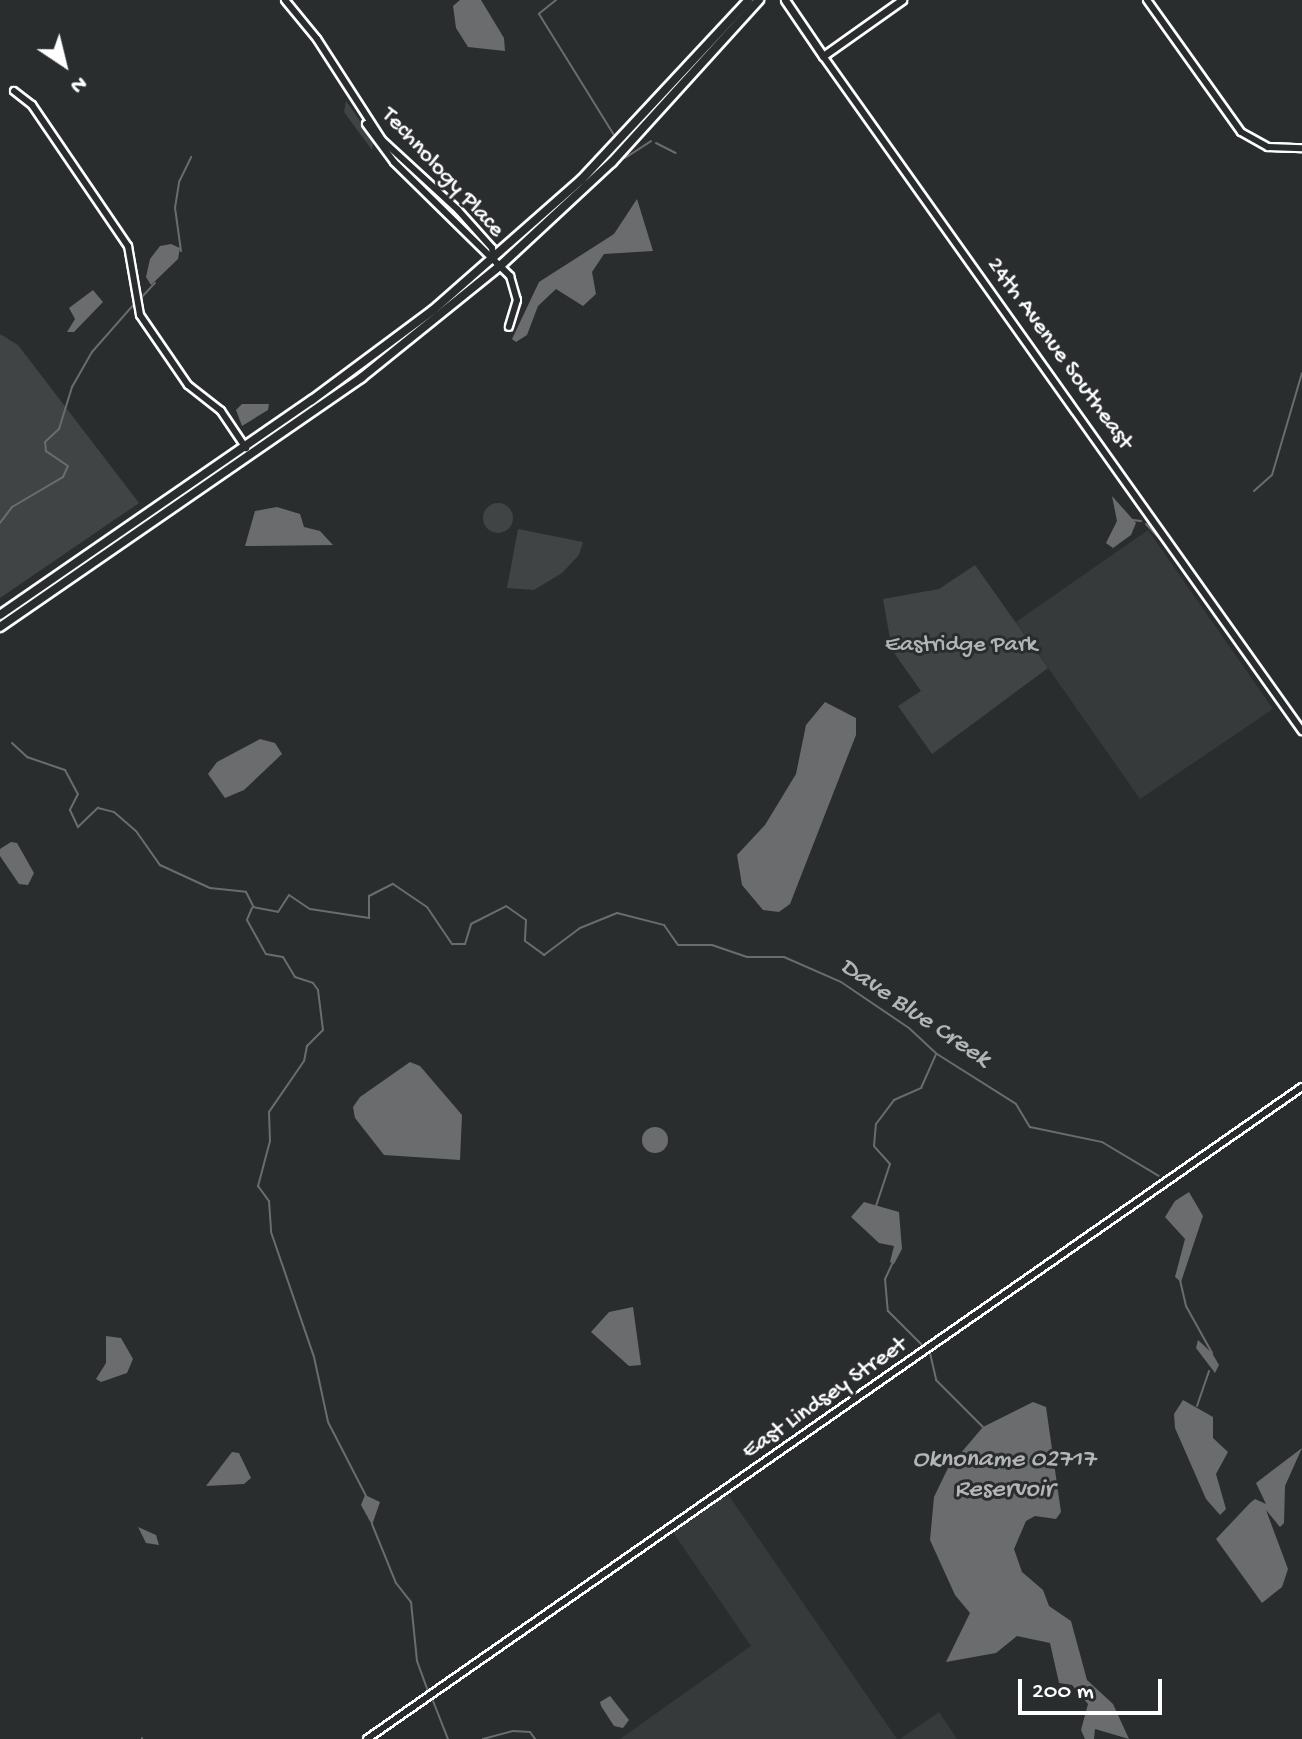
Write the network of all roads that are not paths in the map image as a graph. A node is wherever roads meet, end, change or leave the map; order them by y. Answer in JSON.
{"nodes":[{"id":1,"x":285,"y":0,"type":"edge"},
{"id":2,"x":749,"y":0,"type":"edge"},
{"id":3,"x":759,"y":0,"type":"edge"},
{"id":4,"x":785,"y":0,"type":"edge"},
{"id":5,"x":902,"y":0,"type":"edge"},
{"id":6,"x":1147,"y":0,"type":"edge"},
{"id":7,"x":823,"y":56,"type":"junction"},
{"id":8,"x":14,"y":91,"type":"dead end"},
{"id":9,"x":1302,"y":148,"type":"edge"},
{"id":10,"x":496,"y":260,"type":"junction"},
{"id":11,"x":509,"y":327,"type":"dead end"},
{"id":12,"x":245,"y":446,"type":"junction"},
{"id":13,"x":251,"y":454,"type":"junction"},
{"id":14,"x":0,"y":615,"type":"edge"},
{"id":15,"x":0,"y":627,"type":"edge"},
{"id":16,"x":1302,"y":731,"type":"edge"},
{"id":17,"x":1302,"y":1087,"type":"edge"},
{"id":18,"x":367,"y":1739,"type":"edge"}],
"edges":[{"from":1,"to":10,"type":"street","name":"Technology Place"},
{"from":2,"to":10,"type":"highway"},
{"from":3,"to":10,"type":"highway"},
{"from":4,"to":7,"type":"main road","name":"24th Avenue Southeast"},
{"from":5,"to":7,"type":"main road"},
{"from":6,"to":9,"type":"street"},
{"from":7,"to":16,"type":"street","name":"24th Avenue Southeast"},
{"from":8,"to":12,"type":"street"},
{"from":10,"to":11,"type":"street","name":"Technology Place"},
{"from":10,"to":12,"type":"highway"},
{"from":10,"to":13,"type":"highway"},
{"from":12,"to":13,"type":"street"},
{"from":12,"to":14,"type":"highway"},
{"from":13,"to":15,"type":"highway"},
{"from":17,"to":18,"type":"street","name":"East Lindsey Street"}]}
